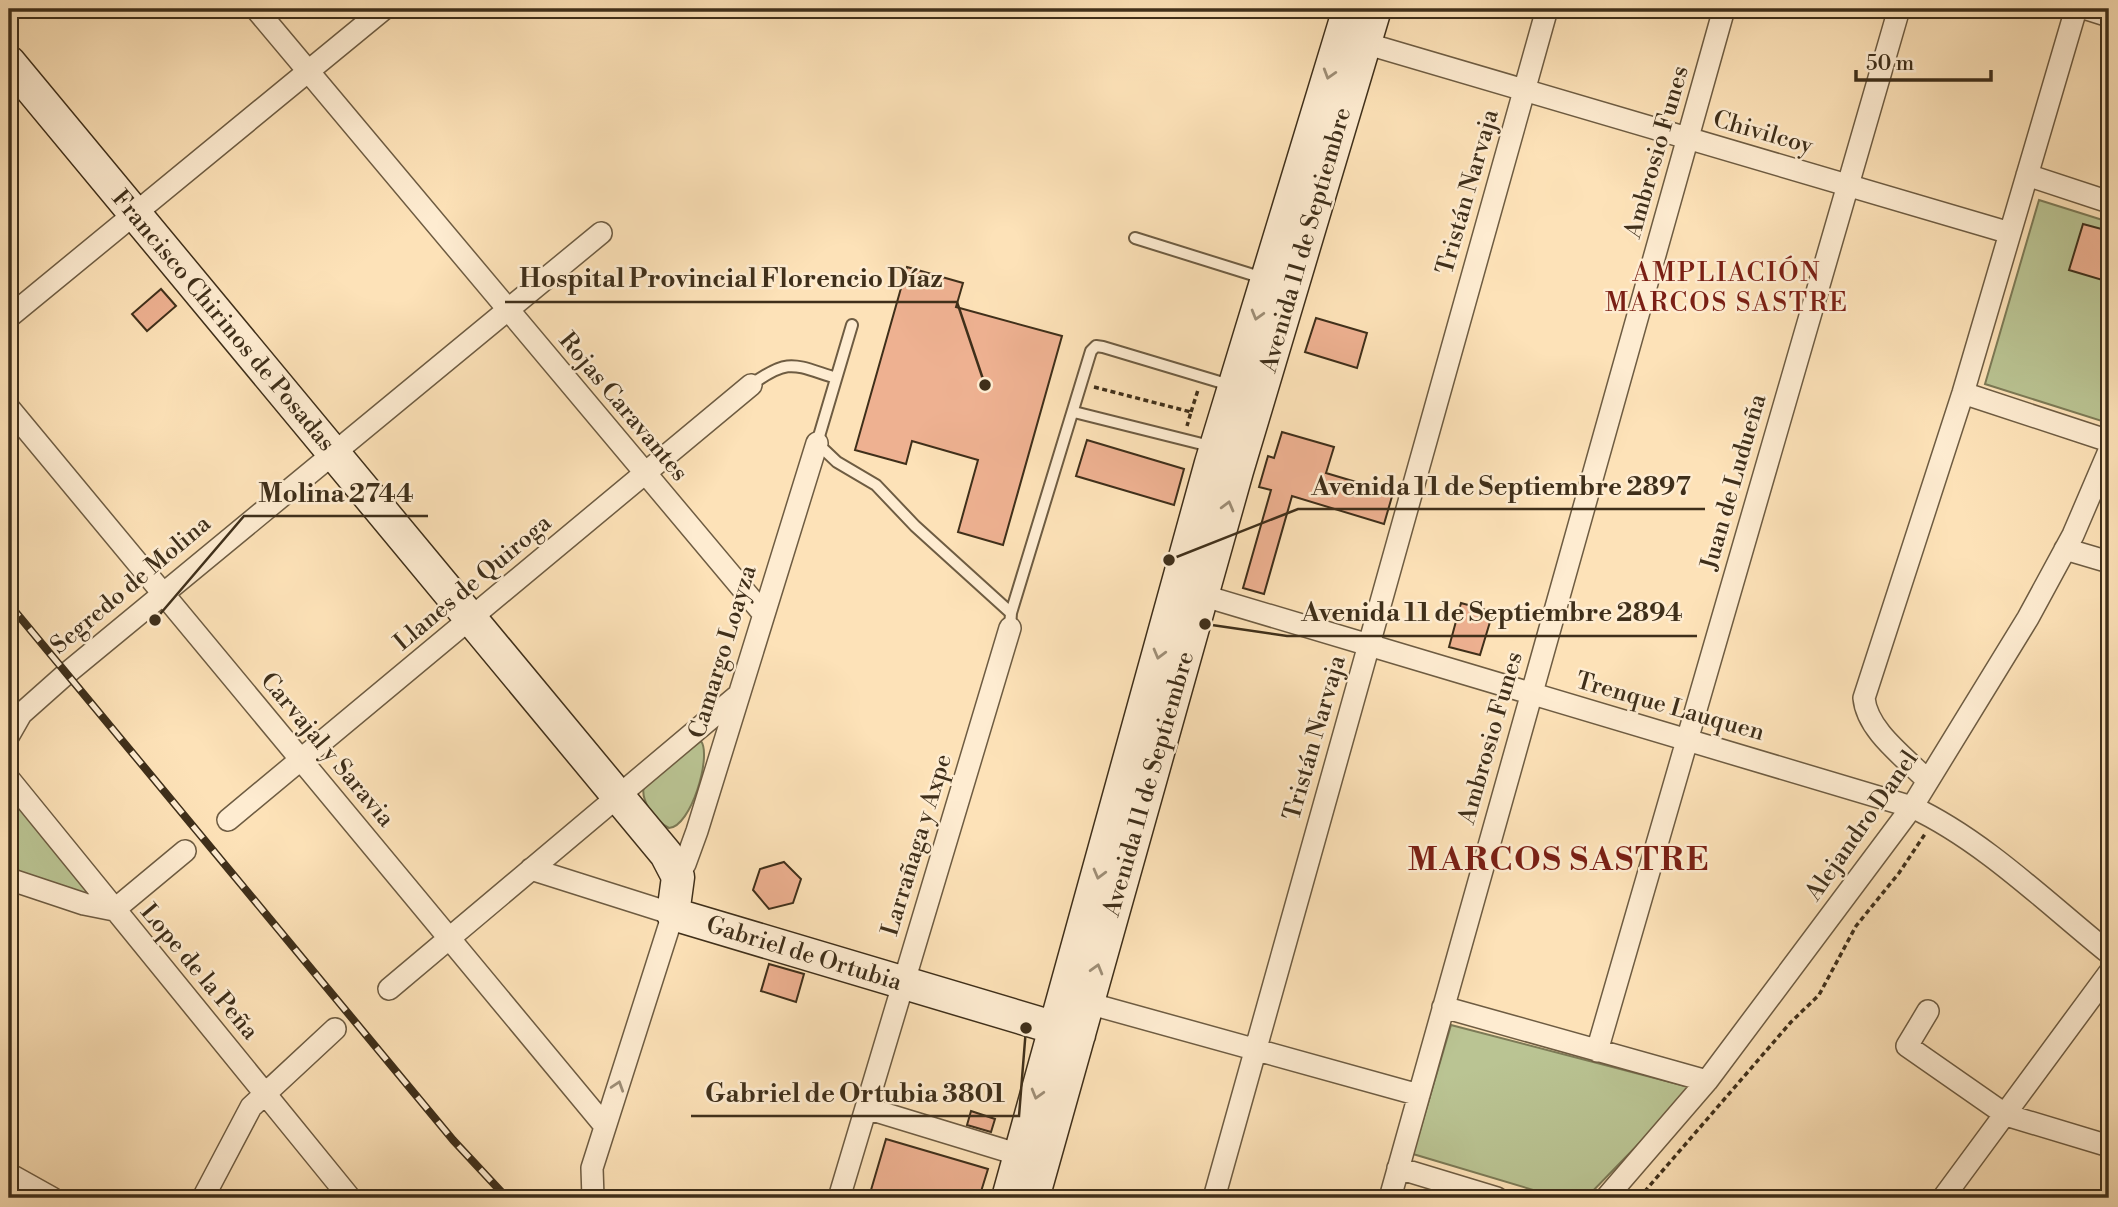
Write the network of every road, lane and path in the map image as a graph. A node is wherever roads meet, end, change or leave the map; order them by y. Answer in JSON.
{"nodes":[{"id":1,"x":256,"y":9,"type":"edge"},
{"id":2,"x":384,"y":9,"type":"edge"},
{"id":3,"x":1375,"y":9,"type":"edge"},
{"id":4,"x":1547,"y":9,"type":"edge"},
{"id":5,"x":1724,"y":9,"type":"edge"},
{"id":6,"x":1899,"y":9,"type":"edge"},
{"id":7,"x":2076,"y":9,"type":"edge"},
{"id":8,"x":2087,"y":9,"type":"edge"},
{"id":9,"x":2109,"y":16,"type":"edge"},
{"id":10,"x":1351,"y":29,"type":"edge"},
{"id":11,"x":9,"y":62,"type":"edge"},
{"id":12,"x":309,"y":71,"type":"junction"},
{"id":13,"x":1524,"y":90,"type":"junction"},
{"id":14,"x":1688,"y":138,"type":"junction"},
{"id":15,"x":2027,"y":175,"type":"junction"},
{"id":16,"x":1848,"y":185,"type":"junction"},
{"id":17,"x":2109,"y":202,"type":"edge"},
{"id":18,"x":133,"y":213,"type":"junction"},
{"id":19,"x":601,"y":233,"type":"dead end"},
{"id":20,"x":2010,"y":233,"type":"junction"},
{"id":21,"x":1135,"y":238,"type":"dead end"},
{"id":22,"x":1280,"y":283,"type":"junction"},
{"id":23,"x":506,"y":310,"type":"junction"},
{"id":24,"x":9,"y":317,"type":"edge"},
{"id":25,"x":852,"y":325,"type":"dead end"},
{"id":26,"x":836,"y":378,"type":"junction"},
{"id":27,"x":1202,"y":378,"type":"junction"},
{"id":28,"x":1082,"y":384,"type":"junction"},
{"id":29,"x":751,"y":385,"type":"joint"},
{"id":30,"x":1248,"y":390,"type":"junction"},
{"id":31,"x":1963,"y":393,"type":"junction"},
{"id":32,"x":9,"y":408,"type":"edge"},
{"id":33,"x":1074,"y":412,"type":"junction"},
{"id":34,"x":1191,"y":412,"type":"junction"},
{"id":35,"x":1183,"y":440,"type":"junction"},
{"id":36,"x":2109,"y":441,"type":"edge"},
{"id":37,"x":817,"y":443,"type":"junction"},
{"id":38,"x":1229,"y":451,"type":"junction"},
{"id":39,"x":2109,"y":451,"type":"edge"},
{"id":40,"x":331,"y":452,"type":"junction"},
{"id":41,"x":645,"y":474,"type":"junction"},
{"id":42,"x":2065,"y":549,"type":"junction"},
{"id":43,"x":2109,"y":562,"type":"edge"},
{"id":44,"x":1190,"y":592,"type":"junction"},
{"id":45,"x":163,"y":594,"type":"junction"},
{"id":46,"x":762,"y":612,"type":"junction"},
{"id":47,"x":470,"y":619,"type":"junction"},
{"id":48,"x":1011,"y":621,"type":"junction"},
{"id":49,"x":1368,"y":644,"type":"junction"},
{"id":50,"x":1531,"y":693,"type":"junction"},
{"id":51,"x":736,"y":697,"type":"junction"},
{"id":52,"x":9,"y":735,"type":"edge"},
{"id":53,"x":1687,"y":739,"type":"junction"},
{"id":54,"x":301,"y":760,"type":"junction"},
{"id":55,"x":9,"y":779,"type":"edge"},
{"id":56,"x":1928,"y":781,"type":"junction"},
{"id":57,"x":618,"y":797,"type":"junction"},
{"id":58,"x":1912,"y":807,"type":"junction"},
{"id":59,"x":1936,"y":818,"type":"junction"},
{"id":60,"x":228,"y":820,"type":"dead end"},
{"id":61,"x":185,"y":851,"type":"dead end"},
{"id":62,"x":531,"y":869,"type":"junction"},
{"id":63,"x":677,"y":875,"type":"junction"},
{"id":64,"x":9,"y":879,"type":"edge"},
{"id":65,"x":114,"y":910,"type":"junction"},
{"id":66,"x":673,"y":914,"type":"junction"},
{"id":67,"x":449,"y":939,"type":"junction"},
{"id":68,"x":2109,"y":953,"type":"edge"},
{"id":69,"x":2109,"y":973,"type":"edge"},
{"id":70,"x":903,"y":983,"type":"junction"},
{"id":71,"x":388,"y":989,"type":"dead end"},
{"id":72,"x":1076,"y":1000,"type":"junction"},
{"id":73,"x":1443,"y":1007,"type":"junction"},
{"id":74,"x":1928,"y":1011,"type":"dead end"},
{"id":75,"x":335,"y":1029,"type":"dead end"},
{"id":76,"x":1068,"y":1031,"type":"junction"},
{"id":77,"x":1256,"y":1050,"type":"junction"},
{"id":78,"x":1597,"y":1051,"type":"junction"},
{"id":79,"x":1707,"y":1081,"type":"junction"},
{"id":80,"x":264,"y":1091,"type":"junction"},
{"id":81,"x":1419,"y":1095,"type":"junction"},
{"id":82,"x":866,"y":1108,"type":"junction"},
{"id":83,"x":2006,"y":1115,"type":"junction"},
{"id":84,"x":605,"y":1126,"type":"junction"},
{"id":85,"x":2109,"y":1146,"type":"edge"},
{"id":86,"x":1020,"y":1155,"type":"junction"},
{"id":87,"x":1398,"y":1168,"type":"junction"},
{"id":88,"x":9,"y":1174,"type":"edge"},
{"id":89,"x":52,"y":1198,"type":"edge"},
{"id":90,"x":203,"y":1198,"type":"edge"},
{"id":91,"x":349,"y":1198,"type":"edge"},
{"id":92,"x":593,"y":1198,"type":"edge"},
{"id":93,"x":839,"y":1198,"type":"edge"},
{"id":94,"x":1008,"y":1198,"type":"edge"},
{"id":95,"x":1033,"y":1198,"type":"edge"},
{"id":96,"x":1214,"y":1198,"type":"edge"},
{"id":97,"x":1390,"y":1198,"type":"edge"},
{"id":98,"x":1497,"y":1198,"type":"edge"},
{"id":99,"x":1606,"y":1198,"type":"edge"},
{"id":100,"x":1639,"y":1198,"type":"edge"},
{"id":101,"x":1944,"y":1198,"type":"edge"}],
"edges":[{"from":1,"to":12,"type":"street","name":"Rojas Caravantes"},
{"from":2,"to":12,"type":"street"},
{"from":3,"to":10,"type":"main road","name":"Avenida 11 de Septiembre"},
{"from":4,"to":13,"type":"street","name":"Tristán Narvaja"},
{"from":5,"to":14,"type":"street","name":"Ambrosio Funes"},
{"from":6,"to":16,"type":"street","name":"Juan de Ludueña"},
{"from":7,"to":15,"type":"street"},
{"from":8,"to":9,"type":"street"},
{"from":10,"to":13,"type":"street","name":"Chivilcoy"},
{"from":10,"to":22,"type":"main road","name":"Avenida 11 de Septiembre"},
{"from":11,"to":18,"type":"main road","name":"Francisco Chirinos de Posadas"},
{"from":12,"to":18,"type":"street"},
{"from":12,"to":23,"type":"street","name":"Rojas Caravantes"},
{"from":13,"to":14,"type":"street","name":"Chivilcoy"},
{"from":13,"to":49,"type":"street","name":"Tristán Narvaja"},
{"from":14,"to":16,"type":"street","name":"Chivilcoy"},
{"from":14,"to":50,"type":"street","name":"Ambrosio Funes"},
{"from":15,"to":17,"type":"street"},
{"from":15,"to":20,"type":"street"},
{"from":16,"to":20,"type":"street","name":"Chivilcoy"},
{"from":16,"to":53,"type":"street","name":"Juan de Ludueña"},
{"from":18,"to":24,"type":"street"},
{"from":18,"to":40,"type":"main road","name":"Francisco Chirinos de Posadas"},
{"from":19,"to":23,"type":"street","name":"Segredo de Molina"},
{"from":20,"to":31,"type":"street"},
{"from":21,"to":22,"type":"lane"},
{"from":22,"to":30,"type":"main road","name":"Avenida 11 de Septiembre"},
{"from":23,"to":40,"type":"street","name":"Segredo de Molina"},
{"from":23,"to":41,"type":"street","name":"Rojas Caravantes"},
{"from":25,"to":26,"type":"lane"},
{"from":26,"to":29,"type":"lane"},
{"from":26,"to":37,"type":"lane"},
{"from":27,"to":28,"type":"lane"},
{"from":27,"to":30,"type":"lane"},
{"from":27,"to":34,"type":"path"},
{"from":28,"to":33,"type":"lane"},
{"from":28,"to":34,"type":"path"},
{"from":29,"to":41,"type":"street","name":"Llanes de Quiroga"},
{"from":30,"to":38,"type":"main road","name":"Avenida 11 de Septiembre"},
{"from":31,"to":36,"type":"street"},
{"from":31,"to":56,"type":"street"},
{"from":32,"to":45,"type":"street","name":"Carvajal y Saravia"},
{"from":33,"to":35,"type":"lane"},
{"from":33,"to":48,"type":"lane"},
{"from":34,"to":35,"type":"path"},
{"from":35,"to":38,"type":"lane"},
{"from":37,"to":46,"type":"street","name":"Camargo Loayza"},
{"from":37,"to":48,"type":"lane"},
{"from":38,"to":44,"type":"main road","name":"Avenida 11 de Septiembre"},
{"from":39,"to":42,"type":"street","name":"Alejandro Danel"},
{"from":40,"to":45,"type":"street","name":"Segredo de Molina"},
{"from":40,"to":47,"type":"main road","name":"Francisco Chirinos de Posadas"},
{"from":41,"to":46,"type":"street","name":"Rojas Caravantes"},
{"from":41,"to":47,"type":"street","name":"Llanes de Quiroga"},
{"from":42,"to":43,"type":"street"},
{"from":42,"to":56,"type":"street","name":"Alejandro Danel"},
{"from":44,"to":49,"type":"street","name":"Trenque Lauquen"},
{"from":44,"to":72,"type":"main road","name":"Avenida 11 de Septiembre"},
{"from":45,"to":52,"type":"street","name":"Segredo de Molina"},
{"from":45,"to":54,"type":"street","name":"Carvajal y Saravia"},
{"from":46,"to":51,"type":"street","name":"Camargo Loayza"},
{"from":47,"to":54,"type":"street","name":"Llanes de Quiroga"},
{"from":47,"to":57,"type":"main road","name":"Francisco Chirinos de Posadas"},
{"from":48,"to":70,"type":"street","name":"Larrañaga y Axpe"},
{"from":49,"to":50,"type":"street","name":"Trenque Lauquen"},
{"from":49,"to":77,"type":"street","name":"Tristán Narvaja"},
{"from":50,"to":53,"type":"street","name":"Trenque Lauquen"},
{"from":50,"to":73,"type":"street","name":"Ambrosio Funes"},
{"from":51,"to":57,"type":"street"},
{"from":51,"to":63,"type":"street","name":"Camargo Loayza"},
{"from":53,"to":58,"type":"street","name":"Trenque Lauquen"},
{"from":53,"to":78,"type":"street","name":"Juan de Ludueña"},
{"from":54,"to":60,"type":"street","name":"Llanes de Quiroga"},
{"from":54,"to":67,"type":"street","name":"Carvajal y Saravia"},
{"from":55,"to":65,"type":"street","name":"Lope de la Peña"},
{"from":56,"to":58,"type":"street","name":"Alejandro Danel"},
{"from":57,"to":62,"type":"street"},
{"from":57,"to":63,"type":"main road","name":"Francisco Chirinos de Posadas"},
{"from":58,"to":59,"type":"street","name":"Trenque Lauquen"},
{"from":58,"to":79,"type":"street","name":"Alejandro Danel"},
{"from":59,"to":68,"type":"street","name":"Trenque Lauquen"},
{"from":59,"to":100,"type":"path"},
{"from":61,"to":65,"type":"street"},
{"from":62,"to":66,"type":"street","name":"Gabriel de Ortubia"},
{"from":62,"to":67,"type":"street"},
{"from":63,"to":66,"type":"main road"},
{"from":64,"to":65,"type":"street"},
{"from":65,"to":80,"type":"street","name":"Lope de la Peña"},
{"from":66,"to":70,"type":"main road","name":"Gabriel de Ortubia"},
{"from":84,"to":66,"type":"street","one_way":true},
{"from":67,"to":71,"type":"street"},
{"from":67,"to":84,"type":"street","name":"Carvajal y Saravia"},
{"from":69,"to":83,"type":"street"},
{"from":70,"to":76,"type":"main road","name":"Gabriel de Ortubia"},
{"from":70,"to":82,"type":"street","name":"Larrañaga y Axpe"},
{"from":72,"to":76,"type":"main road","name":"Avenida 11 de Septiembre"},
{"from":72,"to":77,"type":"street"},
{"from":73,"to":78,"type":"street"},
{"from":73,"to":81,"type":"street","name":"Ambrosio Funes"},
{"from":74,"to":83,"type":"street"},
{"from":75,"to":80,"type":"street"},
{"from":76,"to":86,"type":"main road","name":"Avenida 11 de Septiembre","one_way":true},
{"from":76,"to":95,"type":"main road","name":"Avenida 11 de Septiembre"},
{"from":77,"to":81,"type":"street"},
{"from":77,"to":96,"type":"street","name":"Tristán Narvaja"},
{"from":78,"to":79,"type":"street"},
{"from":79,"to":99,"type":"street","name":"Alejandro Danel"},
{"from":80,"to":90,"type":"street"},
{"from":80,"to":91,"type":"street","name":"Lope de la Peña"},
{"from":81,"to":87,"type":"street","name":"Ambrosio Funes"},
{"from":82,"to":86,"type":"street"},
{"from":82,"to":93,"type":"street","name":"Larrañaga y Axpe"},
{"from":83,"to":85,"type":"street"},
{"from":83,"to":101,"type":"street"},
{"from":84,"to":92,"type":"street"},
{"from":86,"to":94,"type":"main road","name":"Avenida 11 de Septiembre"},
{"from":87,"to":97,"type":"street","name":"Ambrosio Funes"},
{"from":87,"to":98,"type":"street"},
{"from":88,"to":89,"type":"street"}]}
